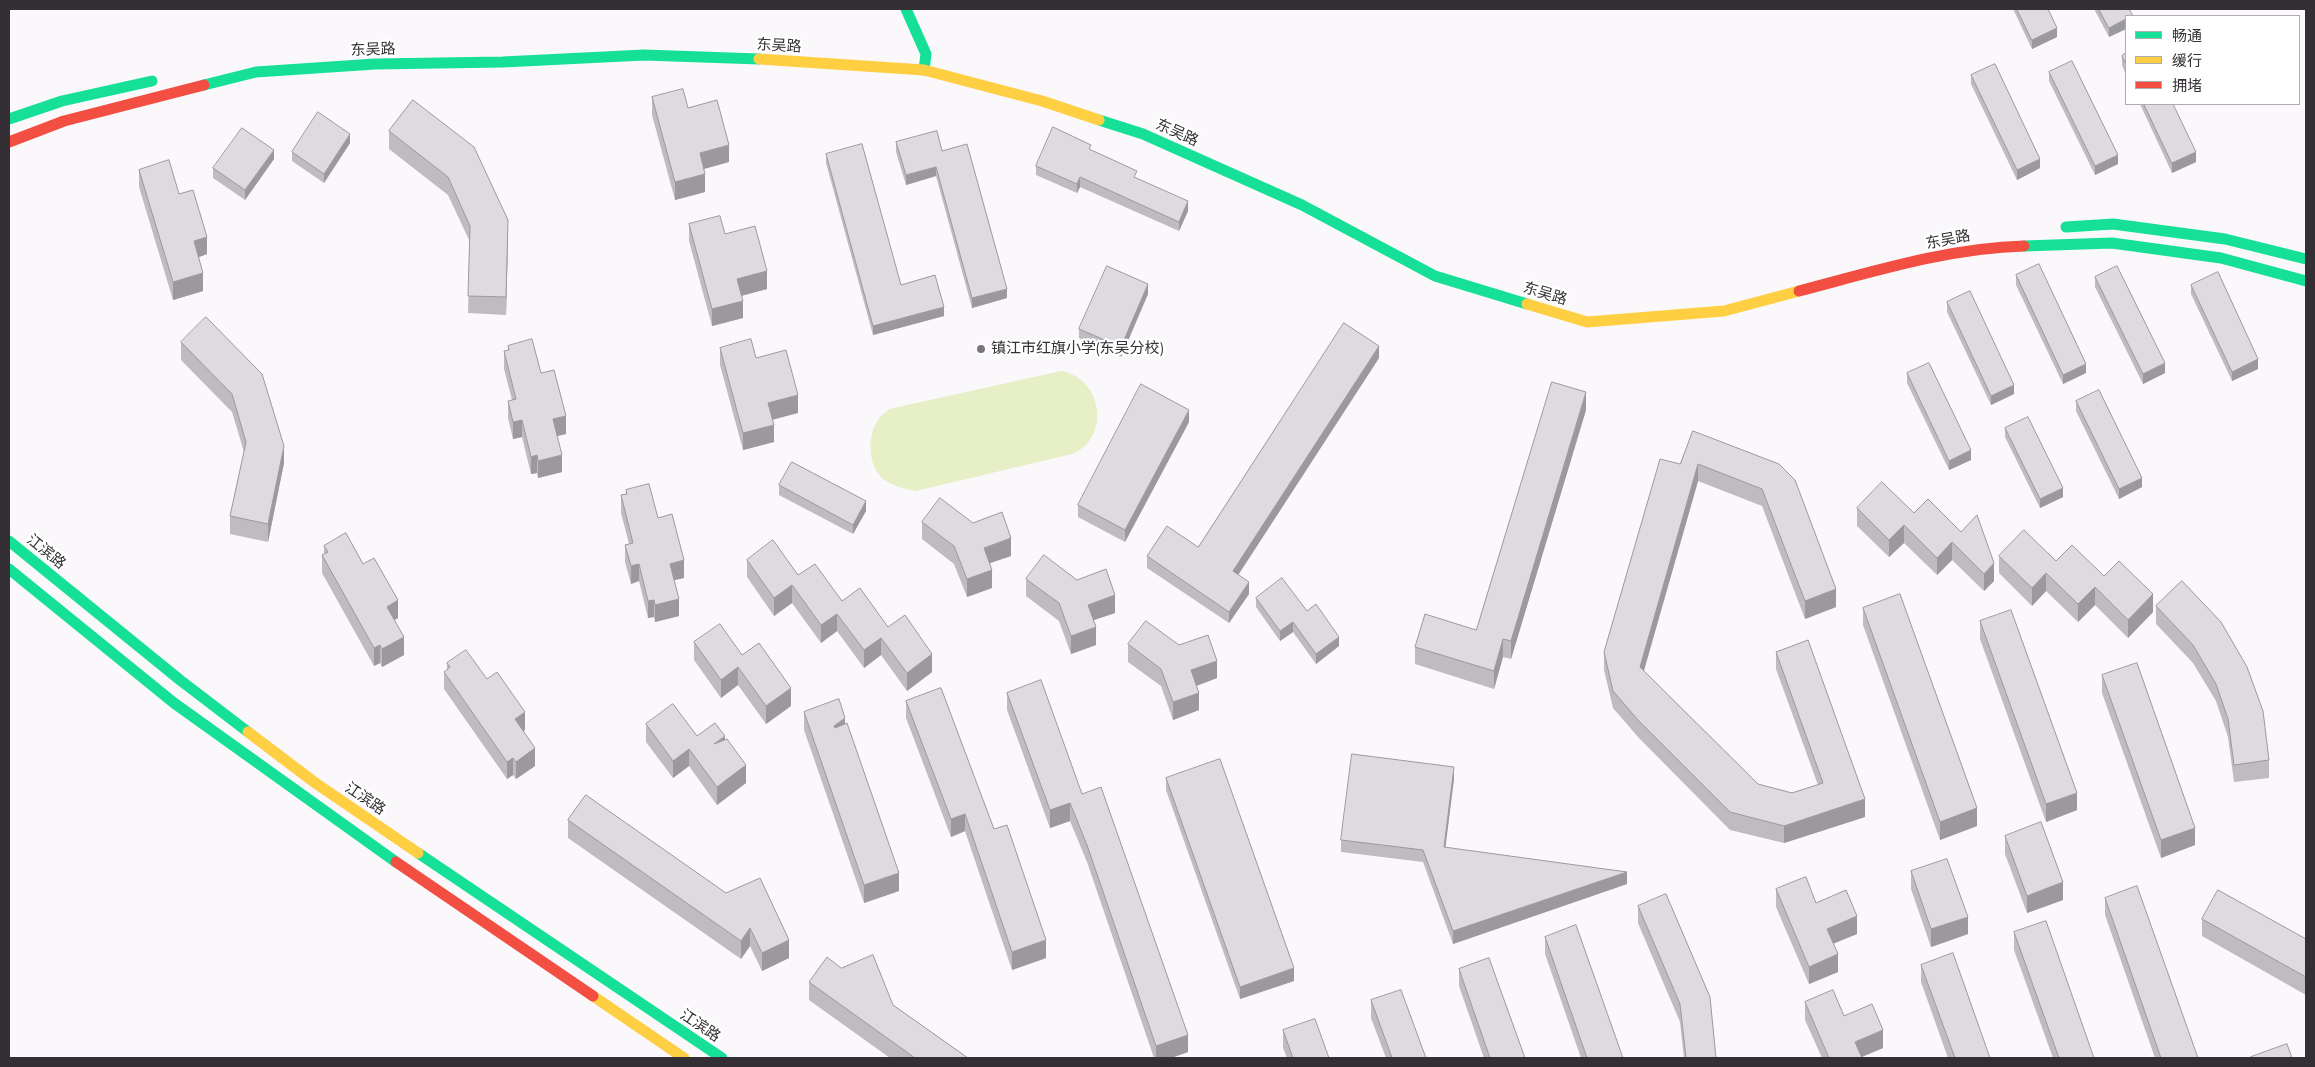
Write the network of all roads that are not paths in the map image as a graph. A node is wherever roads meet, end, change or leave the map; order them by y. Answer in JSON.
{"nodes":[{"id":1,"x":906,"y":9,"type":"edge"},
{"id":2,"x":924,"y":70,"type":"junction"},
{"id":3,"x":164,"y":78,"type":"dead end"},
{"id":4,"x":9,"y":119,"type":"edge"},
{"id":5,"x":9,"y":142,"type":"edge"},
{"id":6,"x":2055,"y":227,"type":"dead end"},
{"id":7,"x":2306,"y":259,"type":"edge"},
{"id":8,"x":2306,"y":281,"type":"edge"},
{"id":9,"x":9,"y":541,"type":"edge"},
{"id":10,"x":9,"y":569,"type":"edge"},
{"id":11,"x":684,"y":1058,"type":"edge"},
{"id":12,"x":722,"y":1058,"type":"edge"}],
"edges":[{"from":1,"to":2,"type":"main road"},
{"from":2,"to":5,"type":"main road","name":"东吴路"},
{"from":2,"to":8,"type":"main road","name":"东吴路"},
{"from":3,"to":4,"type":"main road"},
{"from":6,"to":7,"type":"main road"},
{"from":9,"to":12,"type":"main road","name":"江滨路"},
{"from":10,"to":11,"type":"main road"}]}
